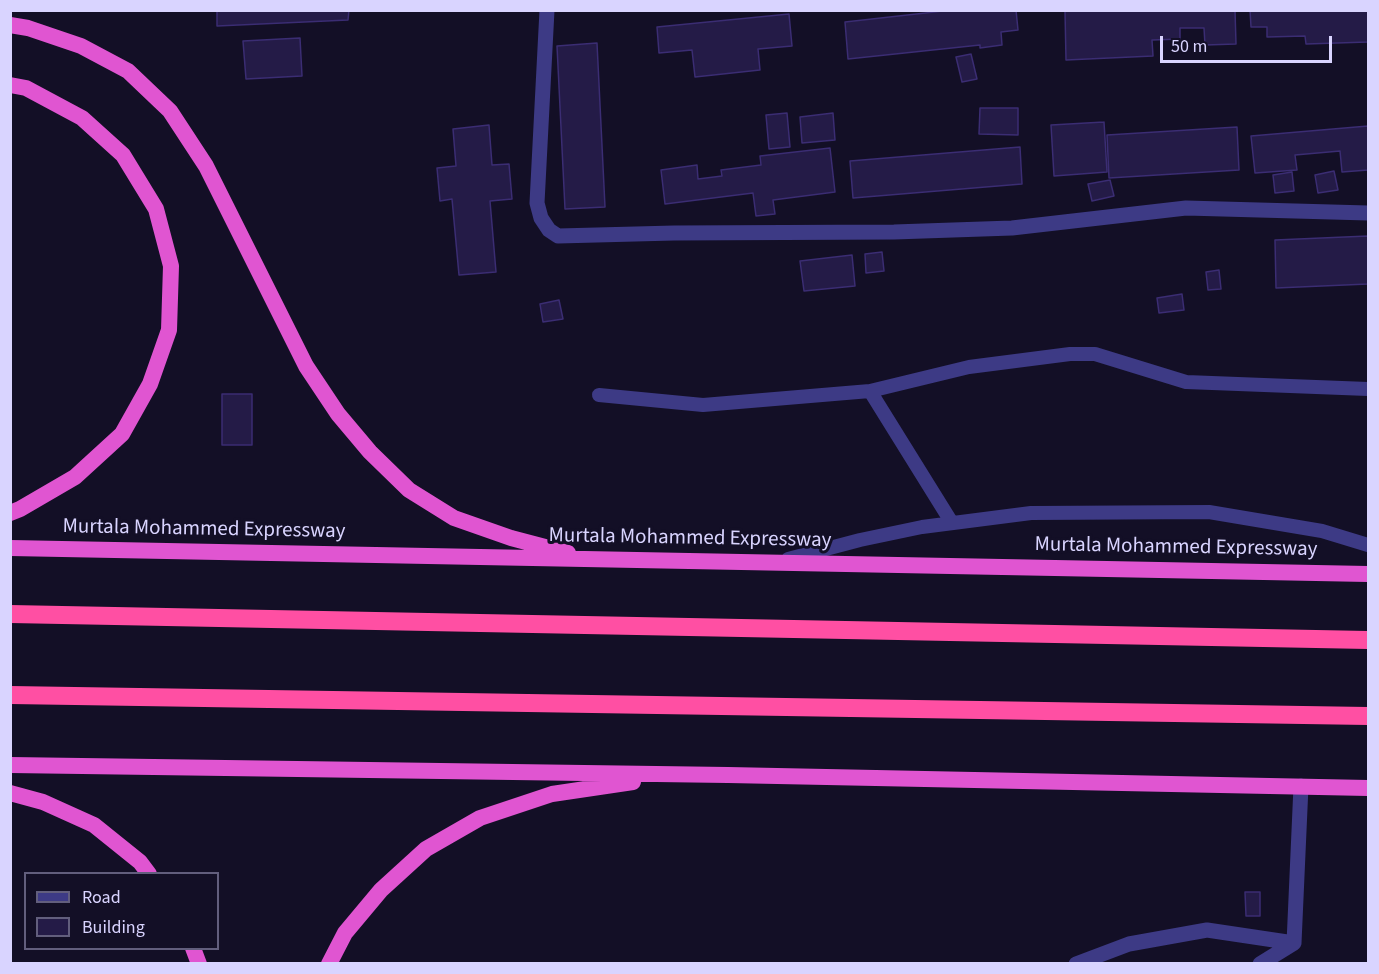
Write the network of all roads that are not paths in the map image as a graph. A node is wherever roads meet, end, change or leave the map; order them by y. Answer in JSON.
{"nodes":[{"id":1,"x":547,"y":10,"type":"edge"},
{"id":2,"x":10,"y":26,"type":"edge"},
{"id":3,"x":10,"y":85,"type":"edge"},
{"id":4,"x":1368,"y":213,"type":"edge"},
{"id":5,"x":1368,"y":389,"type":"edge"},
{"id":6,"x":870,"y":391,"type":"junction"},
{"id":7,"x":599,"y":395,"type":"dead end"},
{"id":8,"x":10,"y":513,"type":"edge"},
{"id":9,"x":952,"y":523,"type":"junction"},
{"id":10,"x":1368,"y":545,"type":"edge"},
{"id":11,"x":10,"y":548,"type":"edge"},
{"id":12,"x":644,"y":561,"type":"junction"},
{"id":13,"x":771,"y":564,"type":"junction"},
{"id":14,"x":1368,"y":574,"type":"edge"},
{"id":15,"x":10,"y":614,"type":"edge"},
{"id":16,"x":1368,"y":640,"type":"edge"},
{"id":17,"x":10,"y":695,"type":"edge"},
{"id":18,"x":1368,"y":716,"type":"edge"},
{"id":19,"x":10,"y":765,"type":"edge"},
{"id":20,"x":728,"y":775,"type":"junction"},
{"id":21,"x":1301,"y":786,"type":"junction"},
{"id":22,"x":1368,"y":788,"type":"edge"},
{"id":23,"x":10,"y":793,"type":"edge"},
{"id":24,"x":147,"y":872,"type":"edge"},
{"id":25,"x":1294,"y":943,"type":"junction"},
{"id":26,"x":329,"y":963,"type":"edge"},
{"id":27,"x":1076,"y":963,"type":"edge"},
{"id":28,"x":1260,"y":963,"type":"edge"}],
"edges":[{"from":1,"to":4,"type":"street"},
{"from":2,"to":12,"type":"highway"},
{"from":3,"to":8,"type":"highway"},
{"from":5,"to":6,"type":"lane"},
{"from":6,"to":7,"type":"lane"},
{"from":6,"to":9,"type":"lane"},
{"from":9,"to":10,"type":"lane"},
{"from":9,"to":13,"type":"lane"},
{"from":11,"to":12,"type":"highway","name":"Murtala Mohammed Expressway"},
{"from":12,"to":13,"type":"highway","name":"Murtala Mohammed Expressway"},
{"from":13,"to":14,"type":"highway","name":"Murtala Mohammed Expressway"},
{"from":15,"to":16,"type":"highway"},
{"from":17,"to":18,"type":"highway"},
{"from":19,"to":20,"type":"highway"},
{"from":20,"to":21,"type":"highway"},
{"from":20,"to":26,"type":"highway"},
{"from":21,"to":22,"type":"highway"},
{"from":21,"to":25,"type":"street"},
{"from":23,"to":24,"type":"highway"},
{"from":25,"to":27,"type":"street"},
{"from":25,"to":28,"type":"street"}]}
